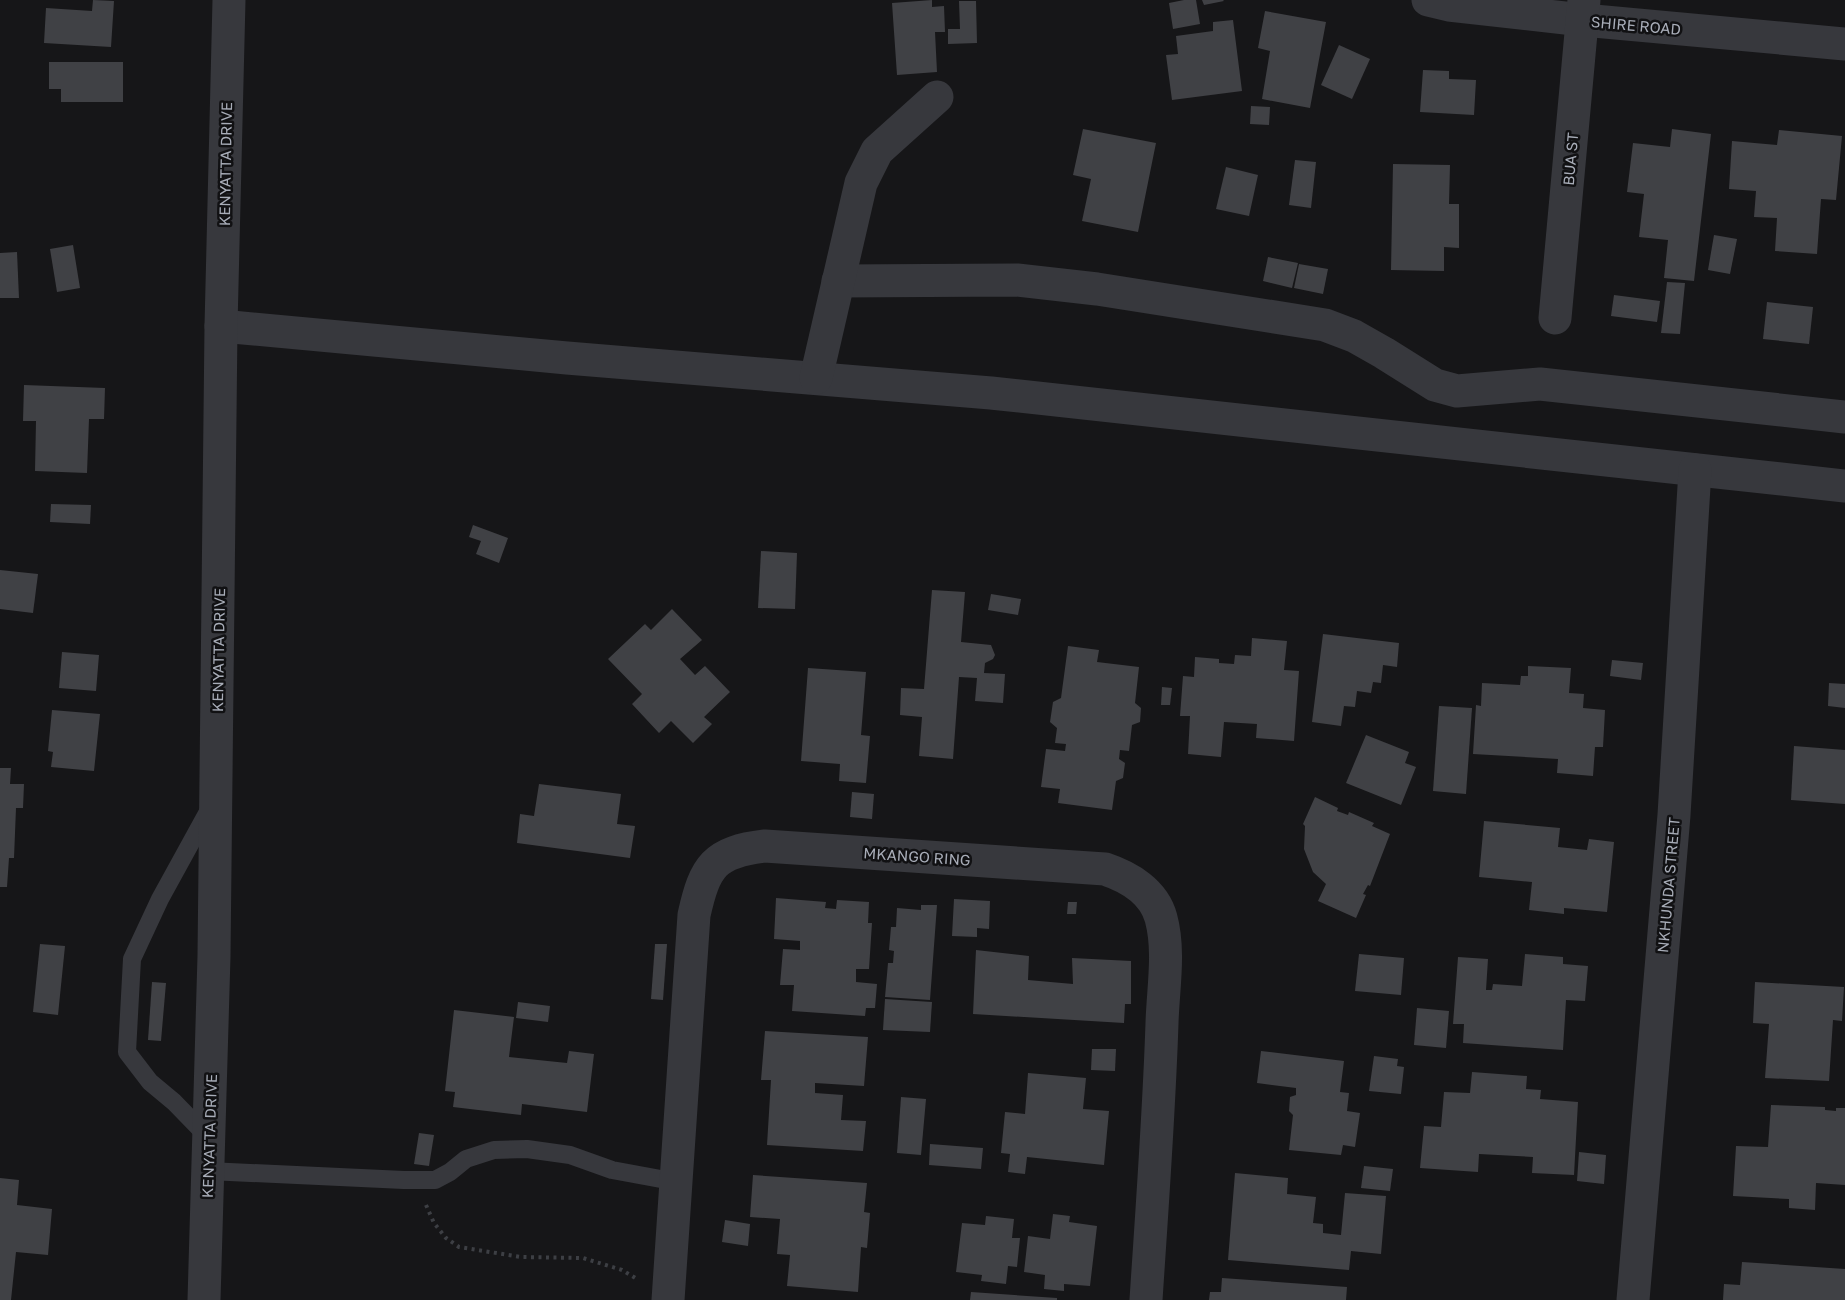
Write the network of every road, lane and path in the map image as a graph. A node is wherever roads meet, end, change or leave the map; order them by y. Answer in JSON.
{"nodes":[{"id":1,"x":229,"y":0,"type":"edge"},
{"id":2,"x":1428,"y":0,"type":"edge"},
{"id":3,"x":1584,"y":10,"type":"edge"},
{"id":4,"x":1845,"y":44,"type":"edge"},
{"id":5,"x":937,"y":97,"type":"dead end"},
{"id":6,"x":838,"y":281,"type":"junction"},
{"id":7,"x":1555,"y":318,"type":"dead end"},
{"id":8,"x":221,"y":326,"type":"junction"},
{"id":9,"x":816,"y":378,"type":"junction"},
{"id":10,"x":1845,"y":417,"type":"edge"},
{"id":11,"x":1695,"y":470,"type":"junction"},
{"id":12,"x":1845,"y":486,"type":"edge"},
{"id":13,"x":216,"y":798,"type":"junction"},
{"id":14,"x":209,"y":1138,"type":"junction"},
{"id":15,"x":208,"y":1171,"type":"junction"},
{"id":16,"x":404,"y":1180,"type":"junction"},
{"id":17,"x":677,"y":1182,"type":"junction"},
{"id":18,"x":668,"y":1298,"type":"edge"},
{"id":19,"x":204,"y":1300,"type":"edge"},
{"id":20,"x":1146,"y":1300,"type":"edge"},
{"id":21,"x":1633,"y":1300,"type":"edge"}],
"edges":[{"from":1,"to":8,"type":"street","name":"KENYATTA DRIVE"},
{"from":2,"to":3,"type":"street","name":"SHIRE ROAD"},
{"from":3,"to":4,"type":"street","name":"SHIRE ROAD"},
{"from":3,"to":7,"type":"street","name":"BUA ST"},
{"from":5,"to":6,"type":"street"},
{"from":6,"to":9,"type":"street"},
{"from":6,"to":10,"type":"street"},
{"from":8,"to":9,"type":"street"},
{"from":8,"to":13,"type":"street","name":"KENYATTA DRIVE"},
{"from":9,"to":11,"type":"street"},
{"from":11,"to":12,"type":"street"},
{"from":11,"to":21,"type":"street","name":"NKHUNDA STREET"},
{"from":13,"to":14,"type":"street","name":"KENYATTA DRIVE"},
{"from":13,"to":14,"type":"lane"},
{"from":14,"to":15,"type":"street","name":"KENYATTA DRIVE"},
{"from":15,"to":16,"type":"lane"},
{"from":15,"to":19,"type":"street","name":"KENYATTA DRIVE"},
{"from":16,"to":17,"type":"lane"},
{"from":16,"to":18,"type":"path"},
{"from":17,"to":18,"type":"street","name":"MKANGO RING"},
{"from":17,"to":20,"type":"street","name":"MKANGO RING"}]}
